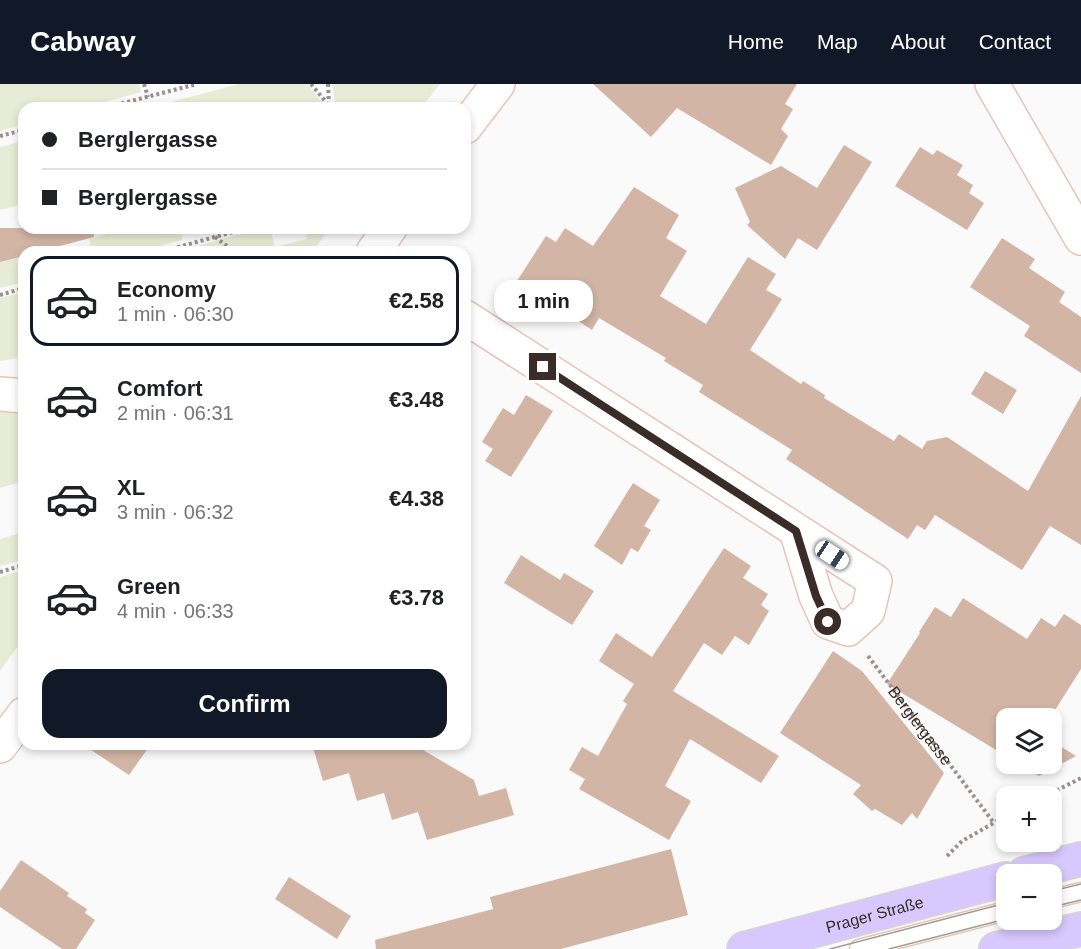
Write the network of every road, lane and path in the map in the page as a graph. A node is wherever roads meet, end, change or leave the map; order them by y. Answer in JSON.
{"nodes":[{"id":1,"x":144,"y":84,"type":"edge"},
{"id":2,"x":197,"y":84,"type":"edge"},
{"id":3,"x":311,"y":84,"type":"edge"},
{"id":4,"x":328,"y":84,"type":"edge"},
{"id":5,"x":498,"y":84,"type":"edge"},
{"id":6,"x":992,"y":84,"type":"edge"},
{"id":7,"x":148,"y":97,"type":"junction"},
{"id":8,"x":128,"y":102,"type":"edge"},
{"id":9,"x":326,"y":102,"type":"edge"},
{"id":10,"x":330,"y":102,"type":"edge"},
{"id":11,"x":471,"y":119,"type":"edge"},
{"id":12,"x":18,"y":132,"type":"edge"},
{"id":13,"x":0,"y":136,"type":"edge"},
{"id":14,"x":226,"y":234,"type":"edge"},
{"id":15,"x":215,"y":237,"type":"junction"},
{"id":16,"x":1081,"y":238,"type":"edge"},
{"id":17,"x":182,"y":246,"type":"edge"},
{"id":18,"x":227,"y":246,"type":"edge"},
{"id":19,"x":18,"y":290,"type":"edge"},
{"id":20,"x":0,"y":294,"type":"edge"},
{"id":21,"x":471,"y":320,"type":"edge"},
{"id":22,"x":0,"y":394,"type":"edge"},
{"id":23,"x":18,"y":396,"type":"edge"},
{"id":24,"x":796,"y":531,"type":"junction"},
{"id":25,"x":18,"y":567,"type":"edge"},
{"id":26,"x":0,"y":572,"type":"edge"},
{"id":27,"x":848,"y":629,"type":"junction"},
{"id":28,"x":18,"y":722,"type":"edge"},
{"id":29,"x":0,"y":746,"type":"edge"},
{"id":30,"x":1081,"y":778,"type":"edge"},
{"id":31,"x":1062,"y":788,"type":"edge"},
{"id":32,"x":994,"y":823,"type":"joint"},
{"id":33,"x":948,"y":856,"type":"dead end"},
{"id":34,"x":1081,"y":859,"type":"edge"},
{"id":35,"x":1062,"y":864,"type":"edge"},
{"id":36,"x":996,"y":882,"type":"edge"},
{"id":37,"x":1081,"y":892,"type":"edge"},
{"id":38,"x":1062,"y":897,"type":"edge"},
{"id":39,"x":996,"y":914,"type":"edge"},
{"id":40,"x":1081,"y":929,"type":"edge"},
{"id":41,"x":744,"y":949,"type":"edge"},
{"id":42,"x":859,"y":949,"type":"edge"},
{"id":43,"x":996,"y":949,"type":"edge"}],
"edges":[{"from":1,"to":7,"type":"path"},
{"from":2,"to":7,"type":"path"},
{"from":3,"to":9,"type":"path"},
{"from":4,"to":10,"type":"path"},
{"from":5,"to":11,"type":"street"},
{"from":6,"to":16,"type":"street"},
{"from":7,"to":8,"type":"path"},
{"from":12,"to":13,"type":"path"},
{"from":14,"to":15,"type":"path"},
{"from":15,"to":17,"type":"path"},
{"from":15,"to":18,"type":"path"},
{"from":19,"to":20,"type":"path"},
{"from":21,"to":24,"type":"street"},
{"from":22,"to":23,"type":"street"},
{"from":24,"to":27,"type":"street"},
{"from":24,"to":27,"type":"street"},
{"from":25,"to":26,"type":"path"},
{"from":27,"to":32,"type":"path","name":"Berglergasse"},
{"from":28,"to":29,"type":"street"},
{"from":30,"to":31,"type":"path"},
{"from":32,"to":33,"type":"path"},
{"from":34,"to":35,"type":"main road"},
{"from":36,"to":41,"type":"main road","name":"Prager Straße"},
{"from":37,"to":38,"type":"lane"},
{"from":39,"to":42,"type":"lane"},
{"from":40,"to":43,"type":"main road"}]}
